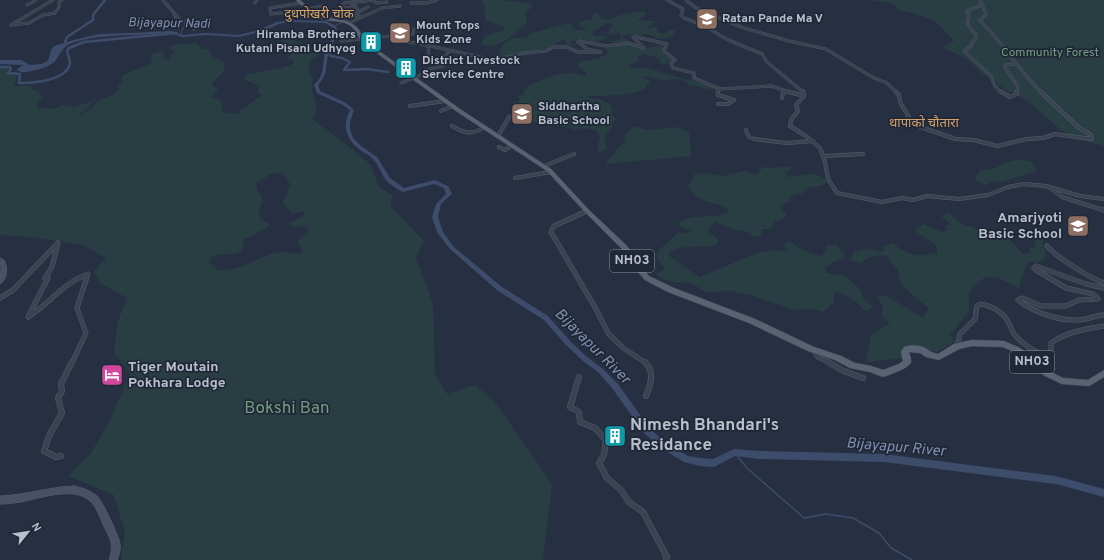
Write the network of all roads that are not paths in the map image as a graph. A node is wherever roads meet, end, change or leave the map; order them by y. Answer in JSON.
{"nodes":[{"id":1,"x":36,"y":0,"type":"edge"},
{"id":2,"x":53,"y":0,"type":"edge"},
{"id":3,"x":62,"y":0,"type":"edge"},
{"id":4,"x":163,"y":0,"type":"edge"},
{"id":5,"x":257,"y":0,"type":"edge"},
{"id":6,"x":373,"y":0,"type":"edge"},
{"id":7,"x":437,"y":0,"type":"edge"},
{"id":8,"x":666,"y":0,"type":"edge"},
{"id":9,"x":686,"y":0,"type":"edge"},
{"id":10,"x":980,"y":0,"type":"edge"},
{"id":11,"x":300,"y":1,"type":"edge"},
{"id":12,"x":353,"y":1,"type":"edge"},
{"id":13,"x":387,"y":2,"type":"dead end"},
{"id":14,"x":255,"y":3,"type":"dead end"},
{"id":15,"x":411,"y":3,"type":"dead end"},
{"id":16,"x":28,"y":5,"type":"dead end"},
{"id":17,"x":982,"y":5,"type":"junction"},
{"id":18,"x":323,"y":6,"type":"dead end"},
{"id":19,"x":400,"y":6,"type":"dead end"},
{"id":20,"x":352,"y":7,"type":"junction"},
{"id":21,"x":368,"y":7,"type":"dead end"},
{"id":22,"x":326,"y":8,"type":"dead end"},
{"id":23,"x":338,"y":9,"type":"junction"},
{"id":24,"x":308,"y":10,"type":"junction"},
{"id":25,"x":354,"y":11,"type":"junction"},
{"id":26,"x":358,"y":12,"type":"junction"},
{"id":27,"x":314,"y":13,"type":"junction"},
{"id":28,"x":340,"y":14,"type":"junction"},
{"id":29,"x":363,"y":17,"type":"junction"},
{"id":30,"x":343,"y":20,"type":"junction"},
{"id":31,"x":194,"y":29,"type":"dead end"},
{"id":32,"x":414,"y":29,"type":"dead end"},
{"id":33,"x":396,"y":36,"type":"junction"},
{"id":34,"x":361,"y":37,"type":"junction"},
{"id":35,"x":341,"y":41,"type":"dead end"},
{"id":36,"x":428,"y":46,"type":"junction"},
{"id":37,"x":450,"y":51,"type":"junction"},
{"id":38,"x":429,"y":55,"type":"dead end"},
{"id":39,"x":442,"y":58,"type":"dead end"},
{"id":40,"x":491,"y":60,"type":"junction"},
{"id":41,"x":507,"y":62,"type":"dead end"},
{"id":42,"x":1016,"y":64,"type":"junction"},
{"id":43,"x":443,"y":66,"type":"dead end"},
{"id":44,"x":414,"y":78,"type":"junction"},
{"id":45,"x":401,"y":83,"type":"dead end"},
{"id":46,"x":720,"y":89,"type":"junction"},
{"id":47,"x":786,"y":91,"type":"junction"},
{"id":48,"x":804,"y":96,"type":"junction"},
{"id":49,"x":782,"y":98,"type":"dead end"},
{"id":50,"x":445,"y":101,"type":"junction"},
{"id":51,"x":718,"y":104,"type":"dead end"},
{"id":52,"x":410,"y":106,"type":"dead end"},
{"id":53,"x":453,"y":106,"type":"junction"},
{"id":54,"x":441,"y":111,"type":"dead end"},
{"id":55,"x":518,"y":115,"type":"dead end"},
{"id":56,"x":452,"y":126,"type":"dead end"},
{"id":57,"x":484,"y":127,"type":"junction"},
{"id":58,"x":746,"y":130,"type":"dead end"},
{"id":59,"x":498,"y":136,"type":"junction"},
{"id":60,"x":813,"y":141,"type":"junction"},
{"id":61,"x":509,"y":144,"type":"junction"},
{"id":62,"x":499,"y":147,"type":"dead end"},
{"id":63,"x":574,"y":154,"type":"dead end"},
{"id":64,"x":863,"y":154,"type":"dead end"},
{"id":65,"x":823,"y":156,"type":"junction"},
{"id":66,"x":544,"y":166,"type":"junction"},
{"id":67,"x":551,"y":172,"type":"junction"},
{"id":68,"x":515,"y":178,"type":"dead end"},
{"id":69,"x":1046,"y":186,"type":"junction"},
{"id":70,"x":1104,"y":199,"type":"edge"},
{"id":71,"x":1104,"y":210,"type":"edge"},
{"id":72,"x":587,"y":211,"type":"junction"},
{"id":73,"x":1047,"y":246,"type":"dead end"},
{"id":74,"x":0,"y":260,"type":"edge"},
{"id":75,"x":0,"y":282,"type":"edge"},
{"id":76,"x":1104,"y":283,"type":"edge"},
{"id":77,"x":1104,"y":288,"type":"edge"},
{"id":78,"x":0,"y":298,"type":"edge"},
{"id":79,"x":1104,"y":315,"type":"edge"},
{"id":80,"x":1104,"y":326,"type":"edge"},
{"id":81,"x":957,"y":346,"type":"junction"},
{"id":82,"x":811,"y":349,"type":"junction"},
{"id":83,"x":1104,"y":372,"type":"edge"},
{"id":84,"x":579,"y":377,"type":"dead end"},
{"id":85,"x":863,"y":378,"type":"dead end"},
{"id":86,"x":646,"y":396,"type":"dead end"},
{"id":87,"x":61,"y":456,"type":"dead end"},
{"id":88,"x":0,"y":500,"type":"edge"},
{"id":89,"x":113,"y":560,"type":"edge"},
{"id":90,"x":666,"y":560,"type":"edge"}],
"edges":[{"from":1,"to":16,"type":"street"},
{"from":2,"to":3,"type":"street"},
{"from":4,"to":31,"type":"street"},
{"from":5,"to":14,"type":"street"},
{"from":6,"to":12,"type":"street"},
{"from":6,"to":13,"type":"street"},
{"from":7,"to":15,"type":"street"},
{"from":8,"to":48,"type":"street"},
{"from":9,"to":42,"type":"street"},
{"from":10,"to":17,"type":"street"},
{"from":11,"to":24,"type":"main road"},
{"from":11,"to":24,"type":"street"},
{"from":12,"to":20,"type":"street"},
{"from":12,"to":23,"type":"street"},
{"from":12,"to":26,"type":"street"},
{"from":17,"to":42,"type":"street"},
{"from":17,"to":42,"type":"street"},
{"from":18,"to":24,"type":"street"},
{"from":19,"to":29,"type":"street"},
{"from":20,"to":23,"type":"street"},
{"from":20,"to":25,"type":"street"},
{"from":21,"to":26,"type":"street"},
{"from":22,"to":27,"type":"street"},
{"from":23,"to":28,"type":"street"},
{"from":24,"to":27,"type":"main road"},
{"from":25,"to":28,"type":"street"},
{"from":25,"to":30,"type":"street"},
{"from":26,"to":29,"type":"street"},
{"from":27,"to":30,"type":"main road"},
{"from":28,"to":30,"type":"street"},
{"from":29,"to":30,"type":"street"},
{"from":30,"to":34,"type":"main road","number":"NH03"},
{"from":32,"to":33,"type":"street"},
{"from":33,"to":34,"type":"street"},
{"from":33,"to":36,"type":"street"},
{"from":34,"to":35,"type":"street"},
{"from":34,"to":44,"type":"main road","number":"NH03"},
{"from":36,"to":37,"type":"street"},
{"from":36,"to":38,"type":"street"},
{"from":37,"to":39,"type":"street"},
{"from":37,"to":40,"type":"street"},
{"from":40,"to":41,"type":"street"},
{"from":40,"to":46,"type":"street"},
{"from":43,"to":44,"type":"street"},
{"from":44,"to":45,"type":"street"},
{"from":44,"to":50,"type":"main road","number":"NH03"},
{"from":46,"to":47,"type":"street"},
{"from":46,"to":51,"type":"street"},
{"from":47,"to":48,"type":"street"},
{"from":47,"to":49,"type":"street"},
{"from":48,"to":60,"type":"street"},
{"from":50,"to":52,"type":"street"},
{"from":50,"to":53,"type":"main road","number":"NH03"},
{"from":53,"to":54,"type":"street"},
{"from":53,"to":57,"type":"main road","number":"NH03"},
{"from":55,"to":59,"type":"street"},
{"from":56,"to":57,"type":"street"},
{"from":57,"to":59,"type":"main road","number":"NH03"},
{"from":58,"to":60,"type":"street"},
{"from":59,"to":61,"type":"main road","number":"NH03"},
{"from":60,"to":65,"type":"street"},
{"from":61,"to":62,"type":"street"},
{"from":61,"to":66,"type":"main road","number":"NH03"},
{"from":63,"to":66,"type":"street"},
{"from":64,"to":65,"type":"street"},
{"from":65,"to":69,"type":"street"},
{"from":66,"to":67,"type":"main road","number":"NH03"},
{"from":67,"to":68,"type":"street"},
{"from":67,"to":72,"type":"main road","number":"NH03"},
{"from":69,"to":70,"type":"street"},
{"from":69,"to":71,"type":"street"},
{"from":72,"to":82,"type":"main road","number":"NH03"},
{"from":72,"to":86,"type":"street"},
{"from":73,"to":76,"type":"street"},
{"from":74,"to":75,"type":"main road"},
{"from":77,"to":79,"type":"street"},
{"from":78,"to":87,"type":"street"},
{"from":80,"to":81,"type":"street"},
{"from":81,"to":82,"type":"main road","number":"NH03"},
{"from":81,"to":83,"type":"main road","number":"NH03"},
{"from":82,"to":85,"type":"street"},
{"from":84,"to":90,"type":"street"},
{"from":88,"to":89,"type":"main road"}]}
